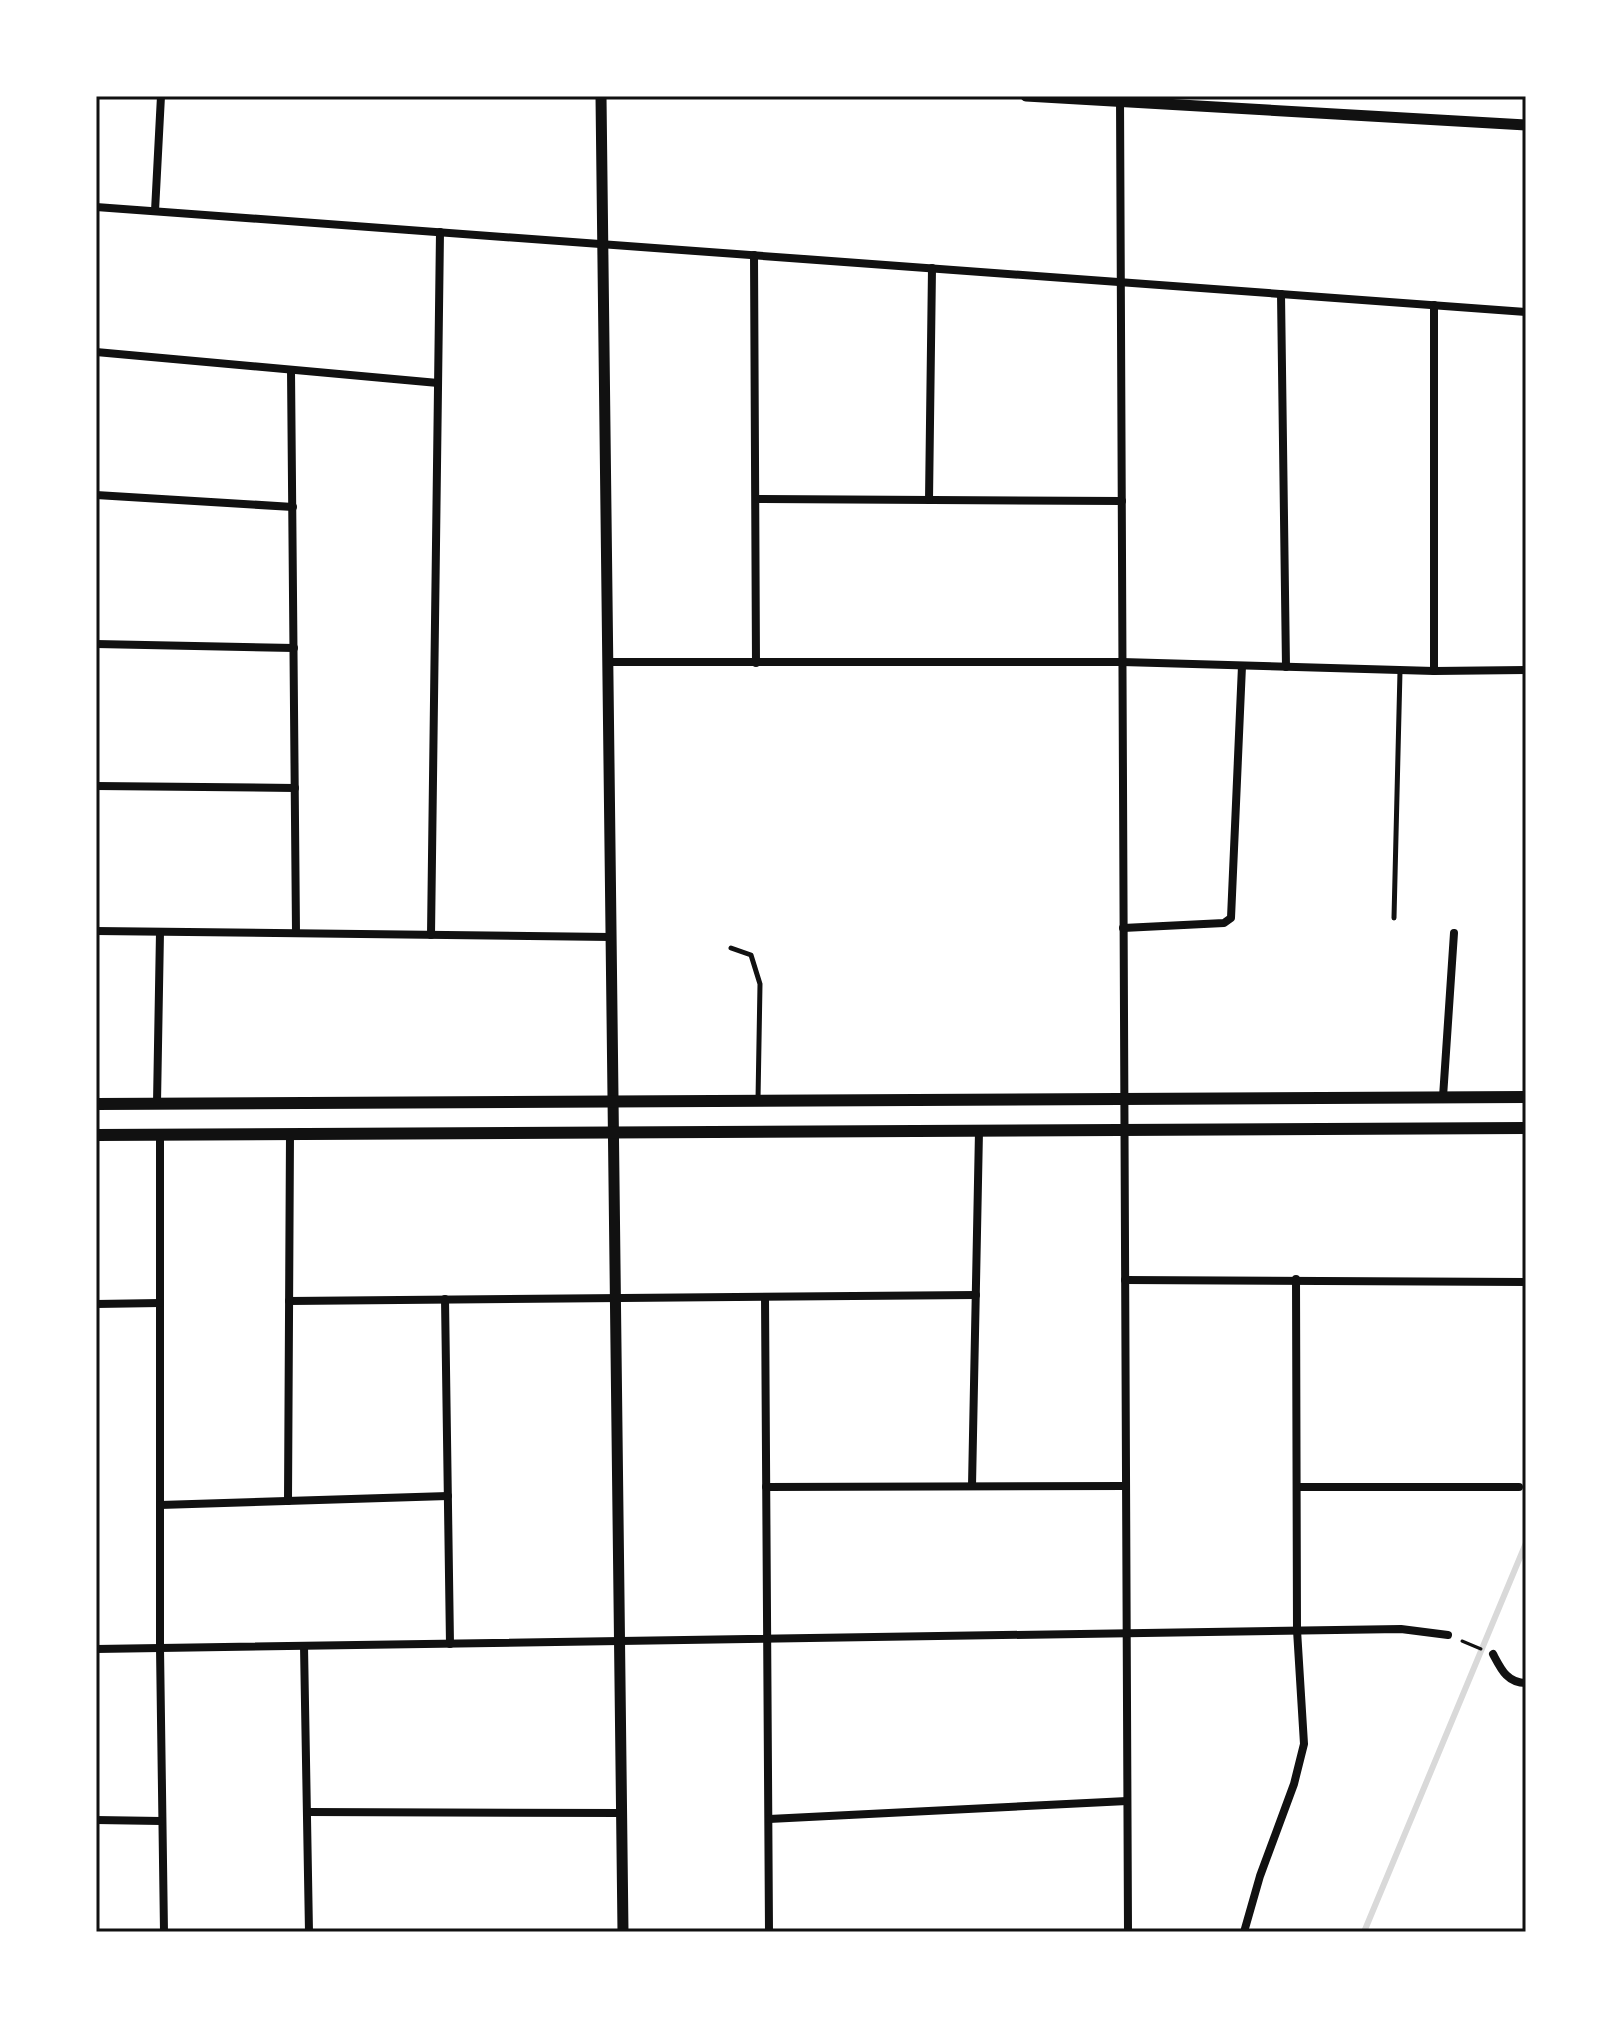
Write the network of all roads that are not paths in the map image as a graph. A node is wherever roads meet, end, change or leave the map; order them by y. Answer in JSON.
{"nodes":[{"id":1,"x":161,"y":96,"type":"edge"},
{"id":2,"x":601,"y":96,"type":"edge"},
{"id":3,"x":1026,"y":96,"type":"edge"},
{"id":4,"x":1120,"y":99,"type":"edge"},
{"id":5,"x":1526,"y":125,"type":"edge"},
{"id":6,"x":96,"y":207,"type":"edge"},
{"id":7,"x":155,"y":211,"type":"junction"},
{"id":8,"x":440,"y":232,"type":"junction"},
{"id":9,"x":602,"y":244,"type":"junction"},
{"id":10,"x":754,"y":255,"type":"junction"},
{"id":11,"x":932,"y":268,"type":"junction"},
{"id":12,"x":1120,"y":282,"type":"junction"},
{"id":13,"x":1281,"y":294,"type":"junction"},
{"id":14,"x":1434,"y":305,"type":"junction"},
{"id":15,"x":1526,"y":312,"type":"edge"},
{"id":16,"x":96,"y":352,"type":"edge"},
{"id":17,"x":291,"y":370,"type":"junction"},
{"id":18,"x":438,"y":383,"type":"junction"},
{"id":19,"x":96,"y":495,"type":"edge"},
{"id":20,"x":758,"y":499,"type":"junction"},
{"id":21,"x":929,"y":500,"type":"junction"},
{"id":22,"x":1122,"y":501,"type":"junction"},
{"id":23,"x":293,"y":507,"type":"junction"},
{"id":24,"x":96,"y":644,"type":"edge"},
{"id":25,"x":294,"y":648,"type":"junction"},
{"id":26,"x":608,"y":662,"type":"junction"},
{"id":27,"x":1122,"y":662,"type":"junction"},
{"id":28,"x":756,"y":663,"type":"junction"},
{"id":29,"x":1242,"y":666,"type":"junction"},
{"id":30,"x":1286,"y":667,"type":"junction"},
{"id":31,"x":1526,"y":670,"type":"edge"},
{"id":32,"x":1400,"y":671,"type":"junction"},
{"id":33,"x":1434,"y":671,"type":"junction"},
{"id":34,"x":96,"y":786,"type":"edge"},
{"id":35,"x":295,"y":788,"type":"junction"},
{"id":36,"x":1394,"y":918,"type":"dead end"},
{"id":37,"x":1123,"y":928,"type":"junction"},
{"id":38,"x":96,"y":931,"type":"edge"},
{"id":39,"x":160,"y":932,"type":"junction"},
{"id":40,"x":296,"y":932,"type":"junction"},
{"id":41,"x":1454,"y":933,"type":"dead end"},
{"id":42,"x":431,"y":935,"type":"junction"},
{"id":43,"x":611,"y":937,"type":"junction"},
{"id":44,"x":731,"y":948,"type":"dead end"},
{"id":45,"x":1443,"y":1097,"type":"junction"},
{"id":46,"x":1526,"y":1097,"type":"edge"},
{"id":47,"x":1124,"y":1099,"type":"junction"},
{"id":48,"x":613,"y":1101,"type":"junction"},
{"id":49,"x":758,"y":1101,"type":"junction"},
{"id":50,"x":157,"y":1103,"type":"junction"},
{"id":51,"x":96,"y":1104,"type":"edge"},
{"id":52,"x":1526,"y":1128,"type":"edge"},
{"id":53,"x":1124,"y":1130,"type":"junction"},
{"id":54,"x":979,"y":1131,"type":"junction"},
{"id":55,"x":614,"y":1132,"type":"junction"},
{"id":56,"x":290,"y":1134,"type":"junction"},
{"id":57,"x":96,"y":1135,"type":"edge"},
{"id":58,"x":160,"y":1135,"type":"junction"},
{"id":59,"x":1296,"y":1279,"type":"junction"},
{"id":60,"x":1125,"y":1280,"type":"junction"},
{"id":61,"x":1526,"y":1282,"type":"edge"},
{"id":62,"x":976,"y":1295,"type":"junction"},
{"id":63,"x":765,"y":1297,"type":"junction"},
{"id":64,"x":615,"y":1298,"type":"junction"},
{"id":65,"x":445,"y":1299,"type":"junction"},
{"id":66,"x":289,"y":1301,"type":"junction"},
{"id":67,"x":160,"y":1303,"type":"junction"},
{"id":68,"x":96,"y":1304,"type":"edge"},
{"id":69,"x":972,"y":1486,"type":"junction"},
{"id":70,"x":1126,"y":1486,"type":"junction"},
{"id":71,"x":766,"y":1487,"type":"junction"},
{"id":72,"x":1299,"y":1487,"type":"junction"},
{"id":73,"x":1519,"y":1487,"type":"dead end"},
{"id":74,"x":448,"y":1496,"type":"junction"},
{"id":75,"x":288,"y":1501,"type":"junction"},
{"id":76,"x":160,"y":1505,"type":"junction"},
{"id":77,"x":1297,"y":1630,"type":"junction"},
{"id":78,"x":1126,"y":1633,"type":"junction"},
{"id":79,"x":1448,"y":1635,"type":"road end"},
{"id":80,"x":767,"y":1639,"type":"junction"},
{"id":81,"x":620,"y":1641,"type":"junction"},
{"id":82,"x":450,"y":1644,"type":"junction"},
{"id":83,"x":304,"y":1646,"type":"junction"},
{"id":84,"x":160,"y":1648,"type":"junction"},
{"id":85,"x":96,"y":1649,"type":"edge"},
{"id":86,"x":1493,"y":1654,"type":"road end"},
{"id":87,"x":1526,"y":1683,"type":"edge"},
{"id":88,"x":1127,"y":1801,"type":"junction"},
{"id":89,"x":307,"y":1812,"type":"junction"},
{"id":90,"x":622,"y":1813,"type":"junction"},
{"id":91,"x":769,"y":1819,"type":"junction"},
{"id":92,"x":96,"y":1820,"type":"edge"},
{"id":93,"x":161,"y":1821,"type":"junction"},
{"id":94,"x":164,"y":1932,"type":"edge"},
{"id":95,"x":309,"y":1932,"type":"edge"},
{"id":96,"x":623,"y":1932,"type":"edge"},
{"id":97,"x":769,"y":1932,"type":"edge"},
{"id":98,"x":1128,"y":1932,"type":"edge"},
{"id":99,"x":1244,"y":1932,"type":"edge"}],
"edges":[{"from":1,"to":7,"type":"street"},
{"from":2,"to":9,"type":"street"},
{"from":3,"to":4,"type":"street"},
{"from":4,"to":5,"type":"street"},
{"from":4,"to":12,"type":"street"},
{"from":6,"to":7,"type":"street"},
{"from":7,"to":8,"type":"street"},
{"from":8,"to":9,"type":"street"},
{"from":8,"to":18,"type":"street"},
{"from":9,"to":10,"type":"street"},
{"from":9,"to":26,"type":"street"},
{"from":10,"to":11,"type":"street"},
{"from":10,"to":20,"type":"street"},
{"from":11,"to":12,"type":"street"},
{"from":11,"to":21,"type":"street"},
{"from":12,"to":13,"type":"street"},
{"from":12,"to":22,"type":"street"},
{"from":13,"to":14,"type":"street"},
{"from":13,"to":30,"type":"street"},
{"from":14,"to":15,"type":"street"},
{"from":14,"to":33,"type":"street"},
{"from":16,"to":17,"type":"street"},
{"from":17,"to":18,"type":"street"},
{"from":17,"to":23,"type":"street"},
{"from":18,"to":42,"type":"street"},
{"from":19,"to":23,"type":"street"},
{"from":20,"to":21,"type":"street"},
{"from":20,"to":28,"type":"street"},
{"from":21,"to":22,"type":"street"},
{"from":22,"to":27,"type":"street"},
{"from":23,"to":25,"type":"street"},
{"from":24,"to":25,"type":"street"},
{"from":25,"to":35,"type":"street"},
{"from":26,"to":28,"type":"street"},
{"from":26,"to":43,"type":"street"},
{"from":27,"to":28,"type":"street"},
{"from":27,"to":29,"type":"street"},
{"from":27,"to":37,"type":"street"},
{"from":29,"to":30,"type":"street"},
{"from":29,"to":37,"type":"street"},
{"from":30,"to":32,"type":"street"},
{"from":31,"to":33,"type":"street"},
{"from":32,"to":33,"type":"street"},
{"from":32,"to":36,"type":"lane"},
{"from":34,"to":35,"type":"street"},
{"from":35,"to":40,"type":"street"},
{"from":37,"to":47,"type":"street"},
{"from":38,"to":39,"type":"street"},
{"from":39,"to":40,"type":"street"},
{"from":39,"to":50,"type":"street"},
{"from":40,"to":42,"type":"street"},
{"from":41,"to":45,"type":"street"},
{"from":42,"to":43,"type":"street"},
{"from":43,"to":48,"type":"street"},
{"from":44,"to":49,"type":"lane"},
{"from":45,"to":46,"type":"main road"},
{"from":45,"to":47,"type":"main road"},
{"from":47,"to":49,"type":"main road"},
{"from":47,"to":53,"type":"street"},
{"from":48,"to":49,"type":"main road"},
{"from":48,"to":50,"type":"main road"},
{"from":48,"to":55,"type":"street"},
{"from":50,"to":51,"type":"main road"},
{"from":52,"to":53,"type":"main road"},
{"from":53,"to":54,"type":"main road"},
{"from":53,"to":60,"type":"street"},
{"from":54,"to":55,"type":"main road"},
{"from":54,"to":62,"type":"street"},
{"from":55,"to":56,"type":"main road"},
{"from":55,"to":64,"type":"street"},
{"from":56,"to":58,"type":"main road"},
{"from":56,"to":66,"type":"street"},
{"from":57,"to":58,"type":"main road"},
{"from":58,"to":67,"type":"street"},
{"from":59,"to":60,"type":"street"},
{"from":59,"to":61,"type":"street"},
{"from":59,"to":72,"type":"street"},
{"from":60,"to":70,"type":"street"},
{"from":62,"to":63,"type":"street"},
{"from":62,"to":69,"type":"street"},
{"from":63,"to":64,"type":"street"},
{"from":63,"to":71,"type":"street"},
{"from":64,"to":65,"type":"street"},
{"from":64,"to":81,"type":"street"},
{"from":65,"to":66,"type":"street"},
{"from":65,"to":74,"type":"street"},
{"from":66,"to":75,"type":"street"},
{"from":67,"to":68,"type":"street"},
{"from":67,"to":76,"type":"street"},
{"from":69,"to":70,"type":"street"},
{"from":69,"to":71,"type":"street"},
{"from":70,"to":78,"type":"street"},
{"from":71,"to":80,"type":"street"},
{"from":72,"to":73,"type":"street"},
{"from":72,"to":77,"type":"street"},
{"from":74,"to":75,"type":"street"},
{"from":74,"to":82,"type":"street"},
{"from":75,"to":76,"type":"street"},
{"from":76,"to":84,"type":"street"},
{"from":77,"to":78,"type":"street"},
{"from":77,"to":79,"type":"street"},
{"from":77,"to":99,"type":"street"},
{"from":78,"to":80,"type":"street"},
{"from":78,"to":88,"type":"street"},
{"from":80,"to":81,"type":"street"},
{"from":80,"to":91,"type":"street"},
{"from":81,"to":82,"type":"street"},
{"from":81,"to":90,"type":"street"},
{"from":82,"to":83,"type":"street"},
{"from":83,"to":84,"type":"street"},
{"from":83,"to":89,"type":"street"},
{"from":84,"to":85,"type":"street"},
{"from":84,"to":93,"type":"street"},
{"from":86,"to":87,"type":"street"},
{"from":88,"to":91,"type":"street"},
{"from":88,"to":98,"type":"street"},
{"from":89,"to":90,"type":"street"},
{"from":89,"to":95,"type":"street"},
{"from":90,"to":96,"type":"street"},
{"from":91,"to":97,"type":"street"},
{"from":92,"to":93,"type":"street"},
{"from":93,"to":94,"type":"street"}]}
